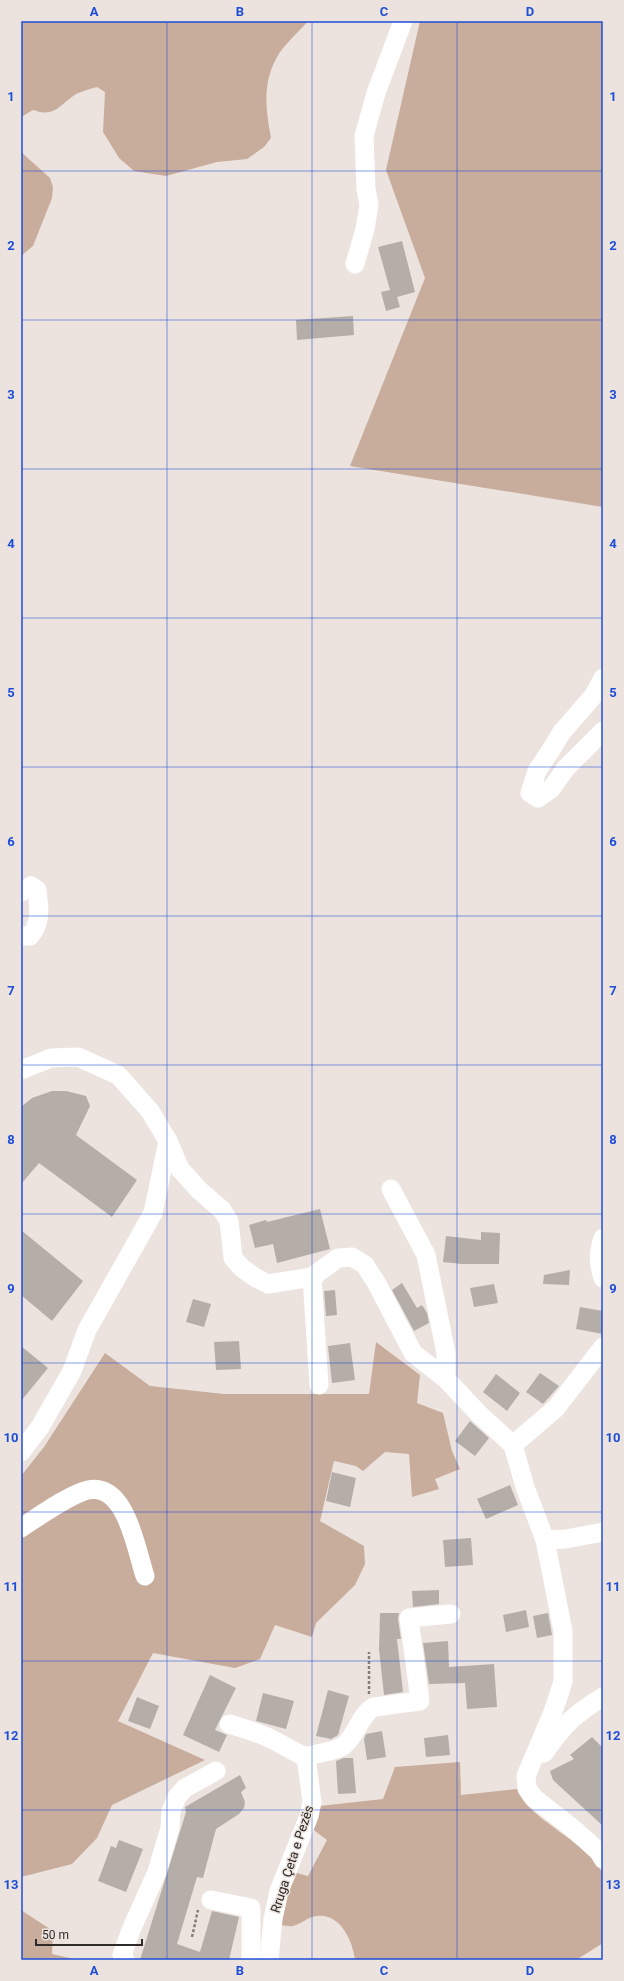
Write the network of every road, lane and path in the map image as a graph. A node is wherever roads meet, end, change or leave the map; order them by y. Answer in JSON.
{"nodes":[{"id":1,"x":403,"y":21,"type":"edge"},
{"id":2,"x":355,"y":264,"type":"dead end"},
{"id":3,"x":603,"y":678,"type":"edge"},
{"id":4,"x":603,"y":731,"type":"edge"},
{"id":5,"x":21,"y":892,"type":"edge"},
{"id":6,"x":21,"y":936,"type":"edge"},
{"id":7,"x":21,"y":1070,"type":"edge"},
{"id":8,"x":168,"y":1141,"type":"junction"},
{"id":9,"x":391,"y":1189,"type":"dead end"},
{"id":10,"x":603,"y":1238,"type":"edge"},
{"id":11,"x":312,"y":1277,"type":"junction"},
{"id":12,"x":603,"y":1278,"type":"edge"},
{"id":13,"x":603,"y":1346,"type":"edge"},
{"id":14,"x":446,"y":1379,"type":"junction"},
{"id":15,"x":319,"y":1384,"type":"dead end"},
{"id":16,"x":513,"y":1445,"type":"junction"},
{"id":17,"x":21,"y":1452,"type":"edge"},
{"id":18,"x":21,"y":1528,"type":"edge"},
{"id":19,"x":603,"y":1532,"type":"edge"},
{"id":20,"x":545,"y":1540,"type":"junction"},
{"id":21,"x":145,"y":1576,"type":"dead end"},
{"id":22,"x":451,"y":1614,"type":"dead end"},
{"id":23,"x":369,"y":1652,"type":"dead end"},
{"id":24,"x":603,"y":1697,"type":"edge"},
{"id":25,"x":368,"y":1710,"type":"junction"},
{"id":26,"x":229,"y":1724,"type":"dead end"},
{"id":27,"x":306,"y":1757,"type":"junction"},
{"id":28,"x":216,"y":1771,"type":"dead end"},
{"id":29,"x":526,"y":1776,"type":"junction"},
{"id":30,"x":603,"y":1859,"type":"edge"},
{"id":31,"x":205,"y":1906,"type":"joint"},
{"id":32,"x":192,"y":1937,"type":"dead end"},
{"id":33,"x":124,"y":1958,"type":"edge"},
{"id":34,"x":251,"y":1960,"type":"edge"},
{"id":35,"x":268,"y":1960,"type":"edge"}],
"edges":[{"from":1,"to":2,"type":"street"},
{"from":3,"to":4,"type":"street"},
{"from":5,"to":6,"type":"street"},
{"from":7,"to":8,"type":"street"},
{"from":8,"to":11,"type":"street"},
{"from":8,"to":17,"type":"street"},
{"from":9,"to":14,"type":"street"},
{"from":10,"to":12,"type":"street"},
{"from":11,"to":14,"type":"street"},
{"from":11,"to":15,"type":"street"},
{"from":13,"to":16,"type":"street"},
{"from":14,"to":16,"type":"street"},
{"from":16,"to":20,"type":"street"},
{"from":18,"to":21,"type":"street"},
{"from":19,"to":20,"type":"street"},
{"from":20,"to":29,"type":"street"},
{"from":22,"to":25,"type":"street"},
{"from":23,"to":25,"type":"path"},
{"from":24,"to":29,"type":"street"},
{"from":25,"to":27,"type":"street"},
{"from":26,"to":27,"type":"street"},
{"from":27,"to":35,"type":"street","name":"Rruga Çeta e Pezës"},
{"from":28,"to":33,"type":"street"},
{"from":29,"to":30,"type":"street"},
{"from":31,"to":32,"type":"path"},
{"from":31,"to":34,"type":"street"}]}
